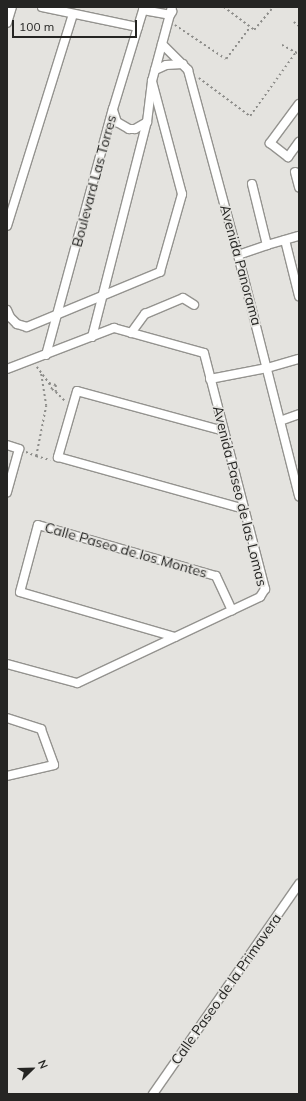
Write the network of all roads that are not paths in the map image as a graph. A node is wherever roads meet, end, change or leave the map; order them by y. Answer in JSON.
{"nodes":[{"id":1,"x":12,"y":7,"type":"edge"},
{"id":2,"x":42,"y":7,"type":"edge"},
{"id":3,"x":176,"y":7,"type":"edge"},
{"id":4,"x":144,"y":8,"type":"edge"},
{"id":5,"x":73,"y":14,"type":"junction"},
{"id":6,"x":170,"y":14,"type":"edge"},
{"id":7,"x":7,"y":23,"type":"edge"},
{"id":8,"x":138,"y":27,"type":"junction"},
{"id":9,"x":162,"y":44,"type":"junction"},
{"id":10,"x":185,"y":67,"type":"junction"},
{"id":11,"x":155,"y":70,"type":"junction"},
{"id":12,"x":152,"y":81,"type":"junction"},
{"id":13,"x":299,"y":104,"type":"edge"},
{"id":14,"x":113,"y":109,"type":"junction"},
{"id":15,"x":147,"y":122,"type":"junction"},
{"id":16,"x":299,"y":142,"type":"edge"},
{"id":17,"x":295,"y":172,"type":"dead end"},
{"id":18,"x":252,"y":184,"type":"dead end"},
{"id":19,"x":299,"y":187,"type":"edge"},
{"id":20,"x":7,"y":226,"type":"edge"},
{"id":21,"x":299,"y":236,"type":"edge"},
{"id":22,"x":285,"y":240,"type":"junction"},
{"id":23,"x":267,"y":245,"type":"junction"},
{"id":24,"x":238,"y":255,"type":"junction"},
{"id":25,"x":298,"y":291,"type":"edge"},
{"id":26,"x":102,"y":295,"type":"junction"},
{"id":27,"x":194,"y":305,"type":"dead end"},
{"id":28,"x":7,"y":310,"type":"edge"},
{"id":29,"x":57,"y":314,"type":"junction"},
{"id":30,"x":131,"y":333,"type":"junction"},
{"id":31,"x":92,"y":337,"type":"junction"},
{"id":32,"x":46,"y":355,"type":"junction"},
{"id":33,"x":299,"y":359,"type":"edge"},
{"id":34,"x":268,"y":368,"type":"junction"},
{"id":35,"x":7,"y":369,"type":"edge"},
{"id":36,"x":210,"y":379,"type":"junction"},
{"id":37,"x":299,"y":414,"type":"edge"},
{"id":38,"x":280,"y":421,"type":"junction"},
{"id":39,"x":224,"y":431,"type":"junction"},
{"id":40,"x":7,"y":445,"type":"edge"},
{"id":41,"x":7,"y":492,"type":"edge"},
{"id":42,"x":299,"y":496,"type":"edge"},
{"id":43,"x":244,"y":509,"type":"junction"},
{"id":44,"x":232,"y":610,"type":"junction"},
{"id":45,"x":176,"y":637,"type":"junction"},
{"id":46,"x":7,"y":664,"type":"edge"},
{"id":47,"x":7,"y":718,"type":"edge"},
{"id":48,"x":7,"y":776,"type":"edge"},
{"id":49,"x":299,"y":884,"type":"edge"},
{"id":50,"x":153,"y":1094,"type":"edge"}],
"edges":[{"from":1,"to":7,"type":"street"},
{"from":2,"to":5,"type":"street"},
{"from":3,"to":6,"type":"street"},
{"from":4,"to":6,"type":"street"},
{"from":4,"to":8,"type":"street","name":"Boulevard Las Torres"},
{"from":5,"to":8,"type":"street"},
{"from":5,"to":20,"type":"street"},
{"from":6,"to":9,"type":"street"},
{"from":8,"to":14,"type":"street","name":"Boulevard Las Torres"},
{"from":9,"to":10,"type":"street"},
{"from":9,"to":11,"type":"street"},
{"from":10,"to":11,"type":"street"},
{"from":10,"to":24,"type":"street","name":"Avenida Panorama"},
{"from":11,"to":12,"type":"street"},
{"from":12,"to":15,"type":"street"},
{"from":12,"to":26,"type":"street"},
{"from":13,"to":16,"type":"street"},
{"from":14,"to":15,"type":"street"},
{"from":14,"to":29,"type":"street","name":"Boulevard Las Torres"},
{"from":15,"to":26,"type":"street"},
{"from":17,"to":19,"type":"street"},
{"from":18,"to":23,"type":"street"},
{"from":21,"to":22,"type":"street"},
{"from":22,"to":23,"type":"street"},
{"from":22,"to":25,"type":"street"},
{"from":23,"to":24,"type":"street"},
{"from":24,"to":34,"type":"street","name":"Avenida Panorama"},
{"from":26,"to":29,"type":"street"},
{"from":26,"to":31,"type":"street"},
{"from":27,"to":30,"type":"street"},
{"from":28,"to":29,"type":"street"},
{"from":29,"to":32,"type":"street","name":"Boulevard Las Torres"},
{"from":30,"to":31,"type":"street","name":"Avenida Paseo de las Lomas"},
{"from":30,"to":36,"type":"street","name":"Avenida Paseo de las Lomas"},
{"from":31,"to":32,"type":"street","name":"Avenida Paseo de las Lomas"},
{"from":32,"to":35,"type":"street","name":"Avenida Paseo de las Lomas"},
{"from":33,"to":34,"type":"street"},
{"from":34,"to":36,"type":"street"},
{"from":34,"to":38,"type":"street","name":"Avenida Panorama"},
{"from":36,"to":39,"type":"street","name":"Avenida Paseo de las Lomas"},
{"from":37,"to":38,"type":"street"},
{"from":38,"to":42,"type":"street","name":"Avenida Panorama"},
{"from":39,"to":43,"type":"street","name":"Avenida Paseo de las Lomas"},
{"from":39,"to":43,"type":"street"},
{"from":40,"to":41,"type":"street"},
{"from":43,"to":44,"type":"street","name":"Avenida Paseo de las Lomas"},
{"from":44,"to":45,"type":"street","name":"Avenida Paseo de las Lomas"},
{"from":44,"to":45,"type":"street","name":"Calle Paseo de los Montes"},
{"from":45,"to":46,"type":"street","name":"Avenida Paseo de las Lomas"},
{"from":47,"to":48,"type":"street"},
{"from":49,"to":50,"type":"street","name":"Calle Paseo de la Primavera"}]}
